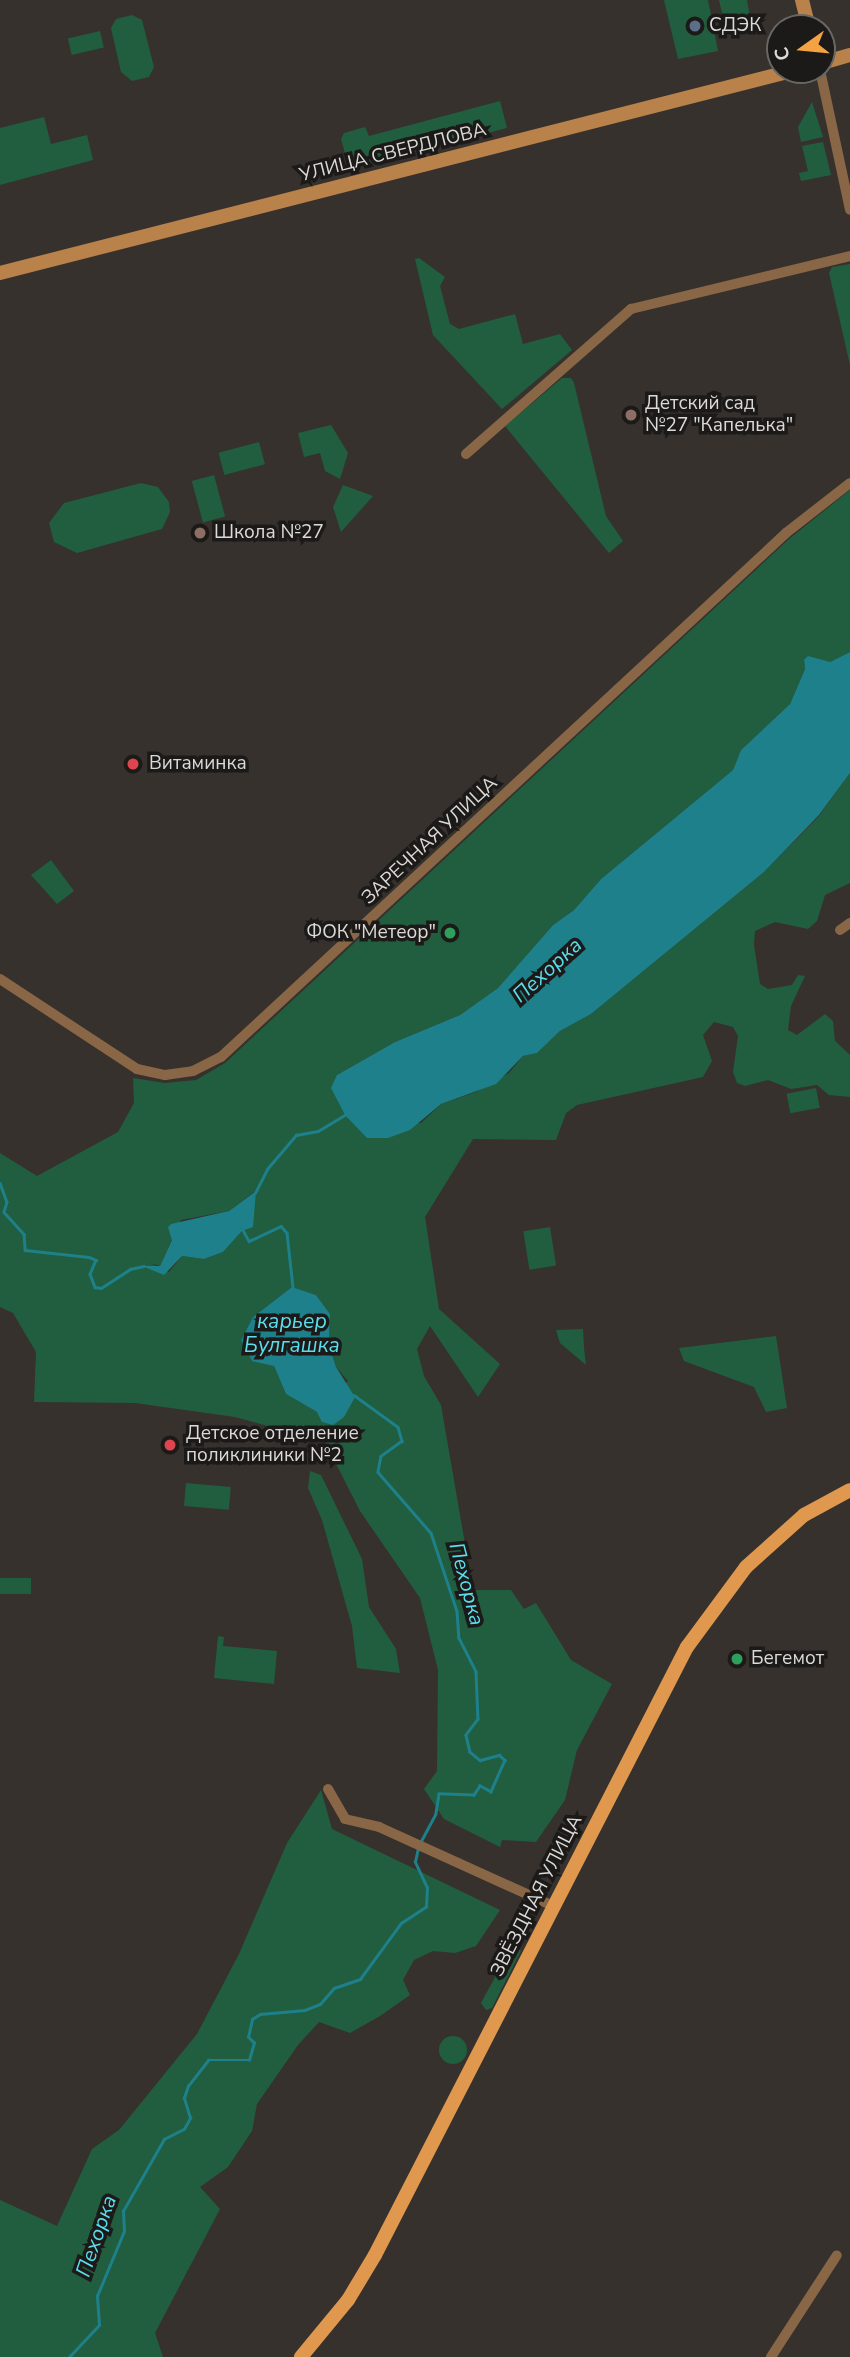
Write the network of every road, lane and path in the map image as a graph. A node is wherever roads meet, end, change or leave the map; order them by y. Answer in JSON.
{"nodes":[{"id":1,"x":766,"y":77,"type":"edge"},
{"id":2,"x":823,"y":84,"type":"edge"},
{"id":3,"x":850,"y":210,"type":"edge"},
{"id":4,"x":850,"y":256,"type":"edge"},
{"id":5,"x":0,"y":273,"type":"edge"},
{"id":6,"x":466,"y":454,"type":"dead end"},
{"id":7,"x":850,"y":482,"type":"edge"},
{"id":8,"x":850,"y":923,"type":"edge"},
{"id":9,"x":840,"y":930,"type":"dead end"},
{"id":10,"x":0,"y":979,"type":"edge"},
{"id":11,"x":850,"y":1490,"type":"edge"},
{"id":12,"x":328,"y":1789,"type":"dead end"},
{"id":13,"x":553,"y":1906,"type":"junction"},
{"id":14,"x":837,"y":2255,"type":"dead end"},
{"id":15,"x":301,"y":2357,"type":"edge"},
{"id":16,"x":771,"y":2357,"type":"edge"}],
"edges":[{"from":1,"to":5,"type":"main road","name":"УЛИЦА СВЕРДЛОВА"},
{"from":2,"to":3,"type":"street"},
{"from":4,"to":6,"type":"street"},
{"from":7,"to":10,"type":"street","name":"ЗАРЕЧНАЯ УЛИЦА"},
{"from":8,"to":9,"type":"street"},
{"from":11,"to":13,"type":"main road","name":"ЗВЁЗДНАЯ УЛИЦА"},
{"from":12,"to":13,"type":"street"},
{"from":13,"to":15,"type":"main road","name":"ЗВЁЗДНАЯ УЛИЦА"},
{"from":14,"to":16,"type":"street"}]}
